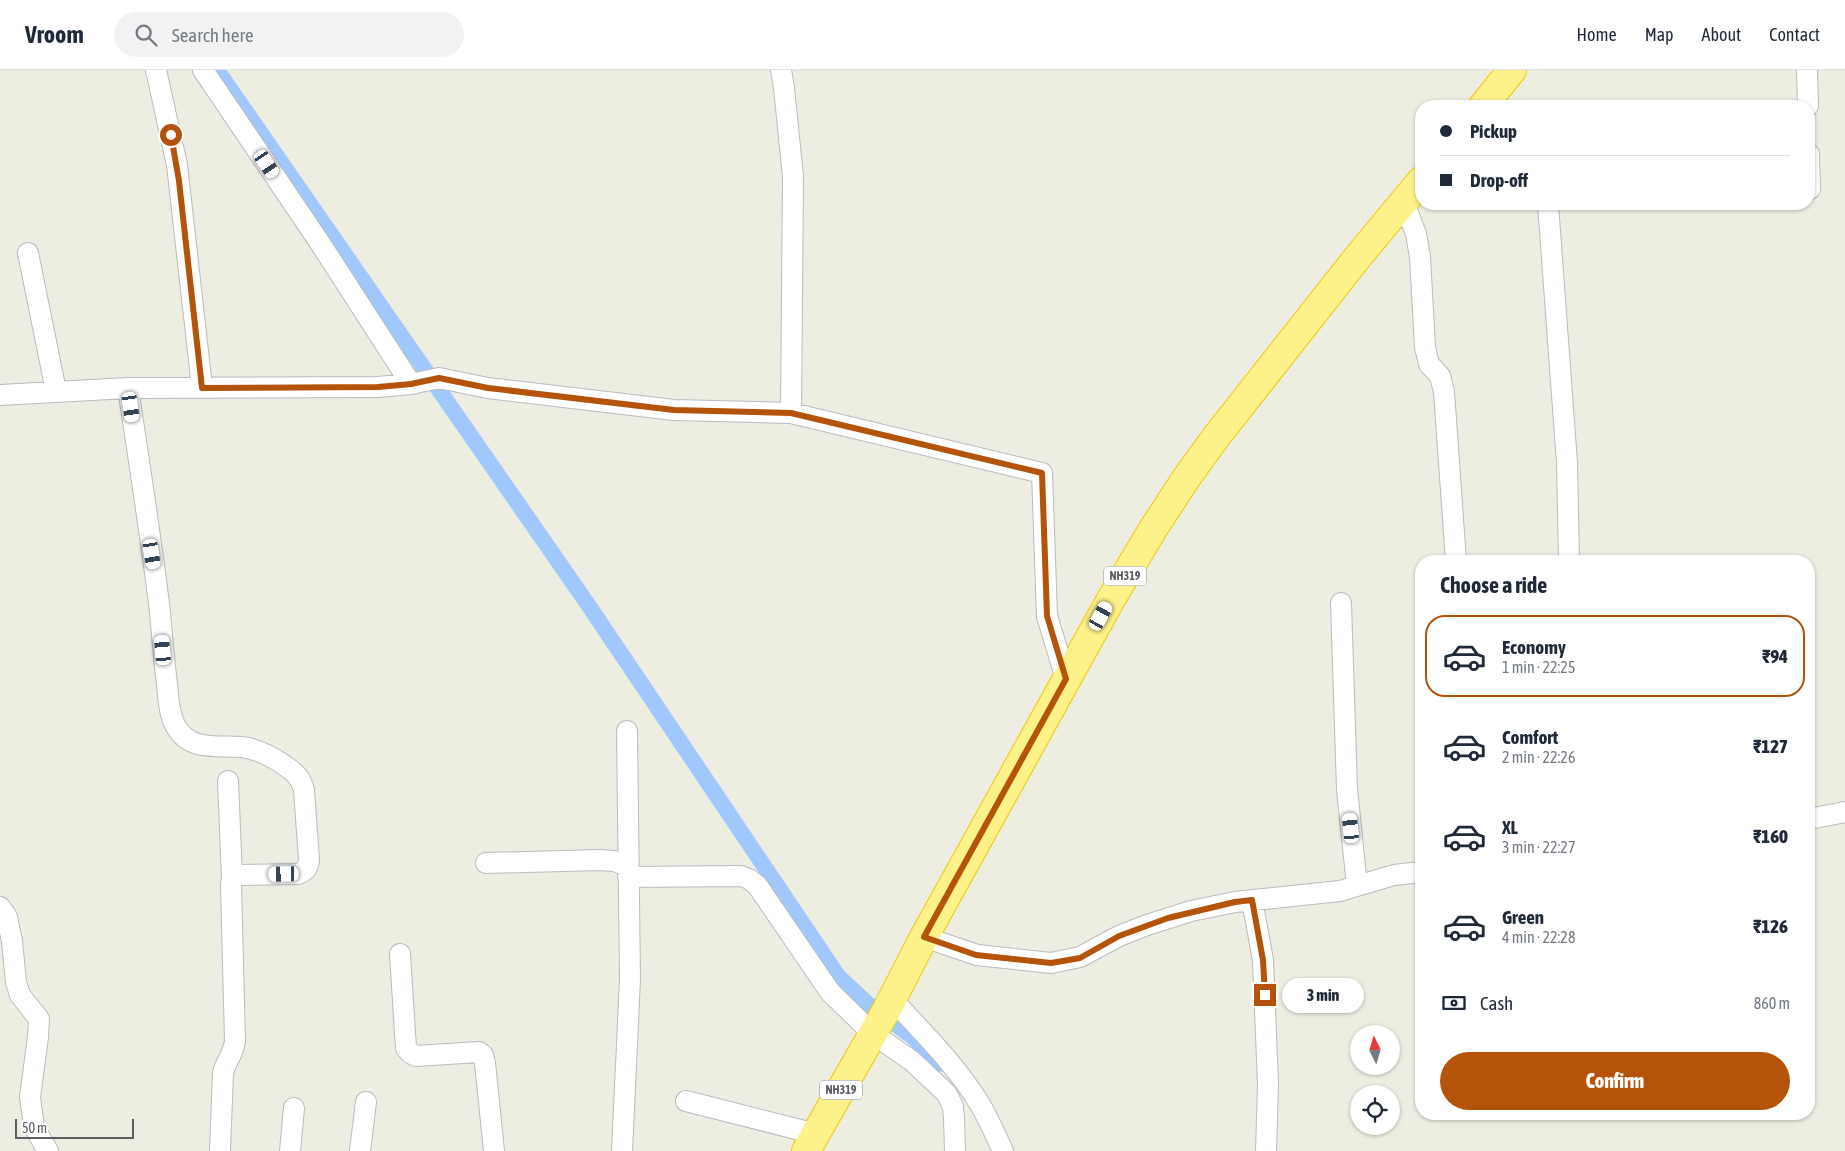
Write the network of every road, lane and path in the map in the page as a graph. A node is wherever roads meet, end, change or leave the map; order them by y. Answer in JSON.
{"nodes":[{"id":1,"x":156,"y":70,"type":"edge"},
{"id":2,"x":203,"y":70,"type":"edge"},
{"id":3,"x":781,"y":70,"type":"edge"},
{"id":4,"x":1512,"y":70,"type":"edge"},
{"id":5,"x":1807,"y":70,"type":"edge"},
{"id":6,"x":1488,"y":100,"type":"edge"},
{"id":7,"x":1808,"y":100,"type":"edge"},
{"id":8,"x":1415,"y":188,"type":"edge"},
{"id":9,"x":1404,"y":202,"type":"junction"},
{"id":10,"x":1548,"y":210,"type":"edge"},
{"id":11,"x":28,"y":253,"type":"dead end"},
{"id":12,"x":423,"y":381,"type":"junction"},
{"id":13,"x":128,"y":388,"type":"junction"},
{"id":14,"x":202,"y":388,"type":"junction"},
{"id":15,"x":56,"y":392,"type":"junction"},
{"id":16,"x":0,"y":395,"type":"edge"},
{"id":17,"x":791,"y":413,"type":"junction"},
{"id":18,"x":1456,"y":555,"type":"edge"},
{"id":19,"x":1569,"y":555,"type":"edge"},
{"id":20,"x":1341,"y":603,"type":"dead end"},
{"id":21,"x":1066,"y":679,"type":"junction"},
{"id":22,"x":627,"y":731,"type":"dead end"},
{"id":23,"x":228,"y":781,"type":"dead end"},
{"id":24,"x":1845,"y":812,"type":"edge"},
{"id":25,"x":1815,"y":818,"type":"edge"},
{"id":26,"x":486,"y":863,"type":"dead end"},
{"id":27,"x":628,"y":872,"type":"junction"},
{"id":28,"x":1415,"y":873,"type":"edge"},
{"id":29,"x":232,"y":878,"type":"junction"},
{"id":30,"x":1357,"y":886,"type":"junction"},
{"id":31,"x":1252,"y":900,"type":"junction"},
{"id":32,"x":0,"y":907,"type":"edge"},
{"id":33,"x":924,"y":937,"type":"junction"},
{"id":34,"x":400,"y":954,"type":"dead end"},
{"id":35,"x":882,"y":1017,"type":"junction"},
{"id":36,"x":366,"y":1102,"type":"dead end"},
{"id":37,"x":686,"y":1102,"type":"dead end"},
{"id":38,"x":294,"y":1108,"type":"dead end"},
{"id":39,"x":811,"y":1142,"type":"edge"},
{"id":40,"x":48,"y":1151,"type":"edge"},
{"id":41,"x":220,"y":1151,"type":"edge"},
{"id":42,"x":290,"y":1151,"type":"edge"},
{"id":43,"x":360,"y":1151,"type":"edge"},
{"id":44,"x":494,"y":1151,"type":"edge"},
{"id":45,"x":622,"y":1151,"type":"edge"},
{"id":46,"x":955,"y":1151,"type":"edge"},
{"id":47,"x":1003,"y":1151,"type":"edge"},
{"id":48,"x":1266,"y":1151,"type":"edge"}],
"edges":[{"from":1,"to":14,"type":"street"},
{"from":2,"to":12,"type":"street"},
{"from":3,"to":17,"type":"street"},
{"from":4,"to":6,"type":"highway"},
{"from":5,"to":7,"type":"street"},
{"from":8,"to":9,"type":"highway","number":"NH319"},
{"from":9,"to":18,"type":"street"},
{"from":9,"to":21,"type":"highway","number":"NH319"},
{"from":10,"to":19,"type":"street"},
{"from":11,"to":15,"type":"street"},
{"from":12,"to":14,"type":"street"},
{"from":12,"to":17,"type":"street"},
{"from":13,"to":14,"type":"street"},
{"from":13,"to":15,"type":"street"},
{"from":13,"to":29,"type":"street"},
{"from":15,"to":16,"type":"street"},
{"from":17,"to":21,"type":"street"},
{"from":20,"to":30,"type":"street"},
{"from":21,"to":33,"type":"highway","number":"NH319"},
{"from":22,"to":27,"type":"street"},
{"from":23,"to":29,"type":"street"},
{"from":24,"to":25,"type":"street"},
{"from":26,"to":27,"type":"street"},
{"from":27,"to":35,"type":"street"},
{"from":27,"to":45,"type":"street"},
{"from":28,"to":30,"type":"street"},
{"from":29,"to":41,"type":"street"},
{"from":30,"to":31,"type":"street"},
{"from":31,"to":33,"type":"street"},
{"from":31,"to":48,"type":"street"},
{"from":32,"to":40,"type":"street"},
{"from":33,"to":35,"type":"highway","number":"NH319"},
{"from":34,"to":44,"type":"street"},
{"from":35,"to":39,"type":"highway","number":"NH319"},
{"from":35,"to":46,"type":"street"},
{"from":35,"to":47,"type":"street"},
{"from":36,"to":43,"type":"street"},
{"from":37,"to":39,"type":"street"},
{"from":38,"to":42,"type":"street"}]}
